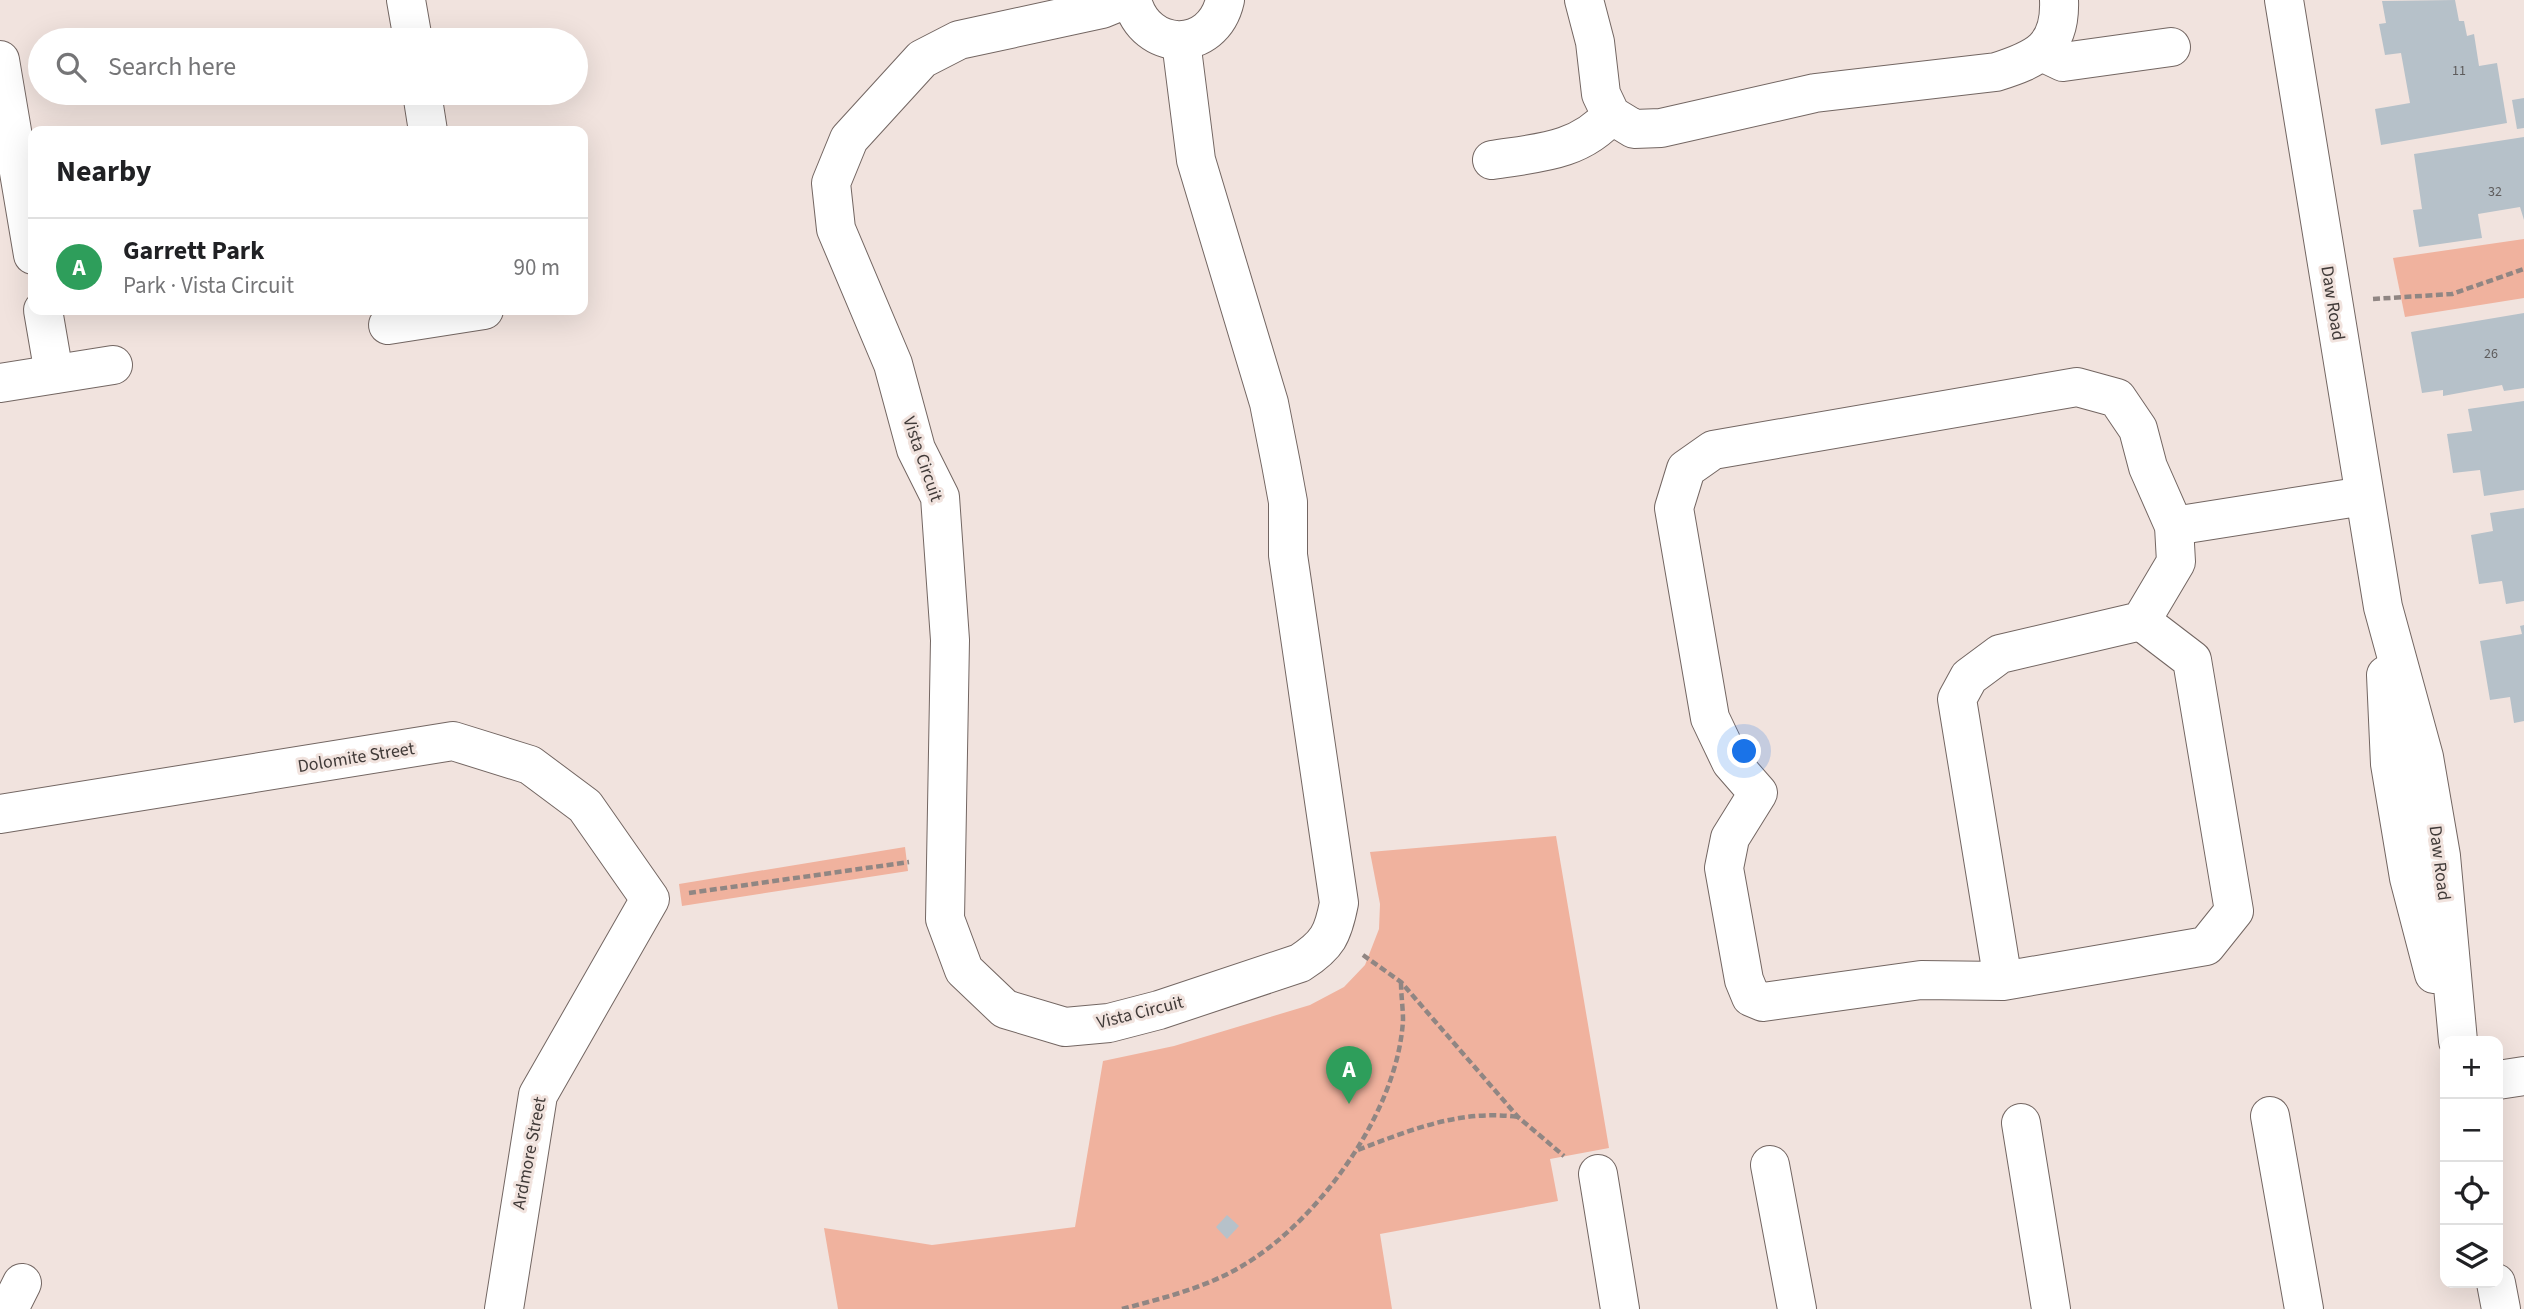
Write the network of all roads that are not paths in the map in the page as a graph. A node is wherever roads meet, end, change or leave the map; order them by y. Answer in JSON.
{"nodes":[{"id":1,"x":406,"y":0,"type":"edge"},
{"id":2,"x":1124,"y":0,"type":"edge"},
{"id":3,"x":1132,"y":0,"type":"edge"},
{"id":4,"x":1225,"y":0,"type":"edge"},
{"id":5,"x":1584,"y":0,"type":"edge"},
{"id":6,"x":2059,"y":0,"type":"edge"},
{"id":7,"x":2284,"y":0,"type":"edge"},
{"id":8,"x":411,"y":28,"type":"edge"},
{"id":9,"x":1181,"y":41,"type":"junction"},
{"id":10,"x":2171,"y":47,"type":"dead end"},
{"id":11,"x":2042,"y":52,"type":"junction"},
{"id":12,"x":0,"y":60,"type":"edge"},
{"id":13,"x":424,"y":105,"type":"edge"},
{"id":14,"x":1611,"y":115,"type":"junction"},
{"id":15,"x":427,"y":126,"type":"edge"},
{"id":16,"x":1492,"y":160,"type":"dead end"},
{"id":17,"x":28,"y":225,"type":"edge"},
{"id":18,"x":44,"y":315,"type":"edge"},
{"id":19,"x":444,"y":315,"type":"edge"},
{"id":20,"x":388,"y":325,"type":"dead end"},
{"id":21,"x":113,"y":365,"type":"dead end"},
{"id":22,"x":54,"y":374,"type":"junction"},
{"id":23,"x":0,"y":383,"type":"edge"},
{"id":24,"x":2364,"y":496,"type":"junction"},
{"id":25,"x":2174,"y":527,"type":"junction"},
{"id":26,"x":2383,"y":607,"type":"junction"},
{"id":27,"x":2141,"y":621,"type":"junction"},
{"id":28,"x":0,"y":814,"type":"edge"},
{"id":29,"x":650,"y":899,"type":"joint"},
{"id":30,"x":2003,"y":981,"type":"junction"},
{"id":31,"x":2450,"y":1036,"type":"edge"},
{"id":32,"x":2458,"y":1036,"type":"edge"},
{"id":33,"x":2524,"y":1076,"type":"edge"},
{"id":34,"x":2503,"y":1079,"type":"edge"},
{"id":35,"x":2270,"y":1116,"type":"dead end"},
{"id":36,"x":2021,"y":1123,"type":"dead end"},
{"id":37,"x":1770,"y":1165,"type":"dead end"},
{"id":38,"x":1598,"y":1174,"type":"road end"},
{"id":39,"x":2497,"y":1288,"type":"edge"},
{"id":40,"x":504,"y":1309,"type":"edge"},
{"id":41,"x":1620,"y":1309,"type":"edge"},
{"id":42,"x":1797,"y":1309,"type":"edge"},
{"id":43,"x":2052,"y":1309,"type":"edge"},
{"id":44,"x":2304,"y":1309,"type":"edge"},
{"id":45,"x":2501,"y":1309,"type":"edge"}],
"edges":[{"from":1,"to":8,"type":"street"},
{"from":2,"to":9,"type":"street","name":"Vista Circuit"},
{"from":3,"to":9,"type":"street"},
{"from":4,"to":9,"type":"street"},
{"from":5,"to":14,"type":"street"},
{"from":6,"to":11,"type":"street"},
{"from":7,"to":24,"type":"street","name":"Daw Road"},
{"from":10,"to":11,"type":"street"},
{"from":11,"to":14,"type":"street"},
{"from":12,"to":17,"type":"street"},
{"from":13,"to":15,"type":"street"},
{"from":14,"to":16,"type":"street"},
{"from":18,"to":22,"type":"street"},
{"from":19,"to":20,"type":"street"},
{"from":21,"to":22,"type":"street"},
{"from":22,"to":23,"type":"street"},
{"from":24,"to":25,"type":"street"},
{"from":24,"to":26,"type":"street","name":"Daw Road"},
{"from":25,"to":27,"type":"street"},
{"from":25,"to":30,"type":"street"},
{"from":26,"to":31,"type":"street","name":"Daw Road"},
{"from":26,"to":32,"type":"street","name":"Daw Road"},
{"from":27,"to":30,"type":"street"},
{"from":27,"to":30,"type":"street"},
{"from":28,"to":29,"type":"street","name":"Dolomite Street"},
{"from":29,"to":40,"type":"street","name":"Ardmore Street"},
{"from":33,"to":34,"type":"street"},
{"from":35,"to":44,"type":"street"},
{"from":36,"to":43,"type":"street"},
{"from":37,"to":42,"type":"street"},
{"from":38,"to":41,"type":"street"},
{"from":39,"to":45,"type":"street"}]}
